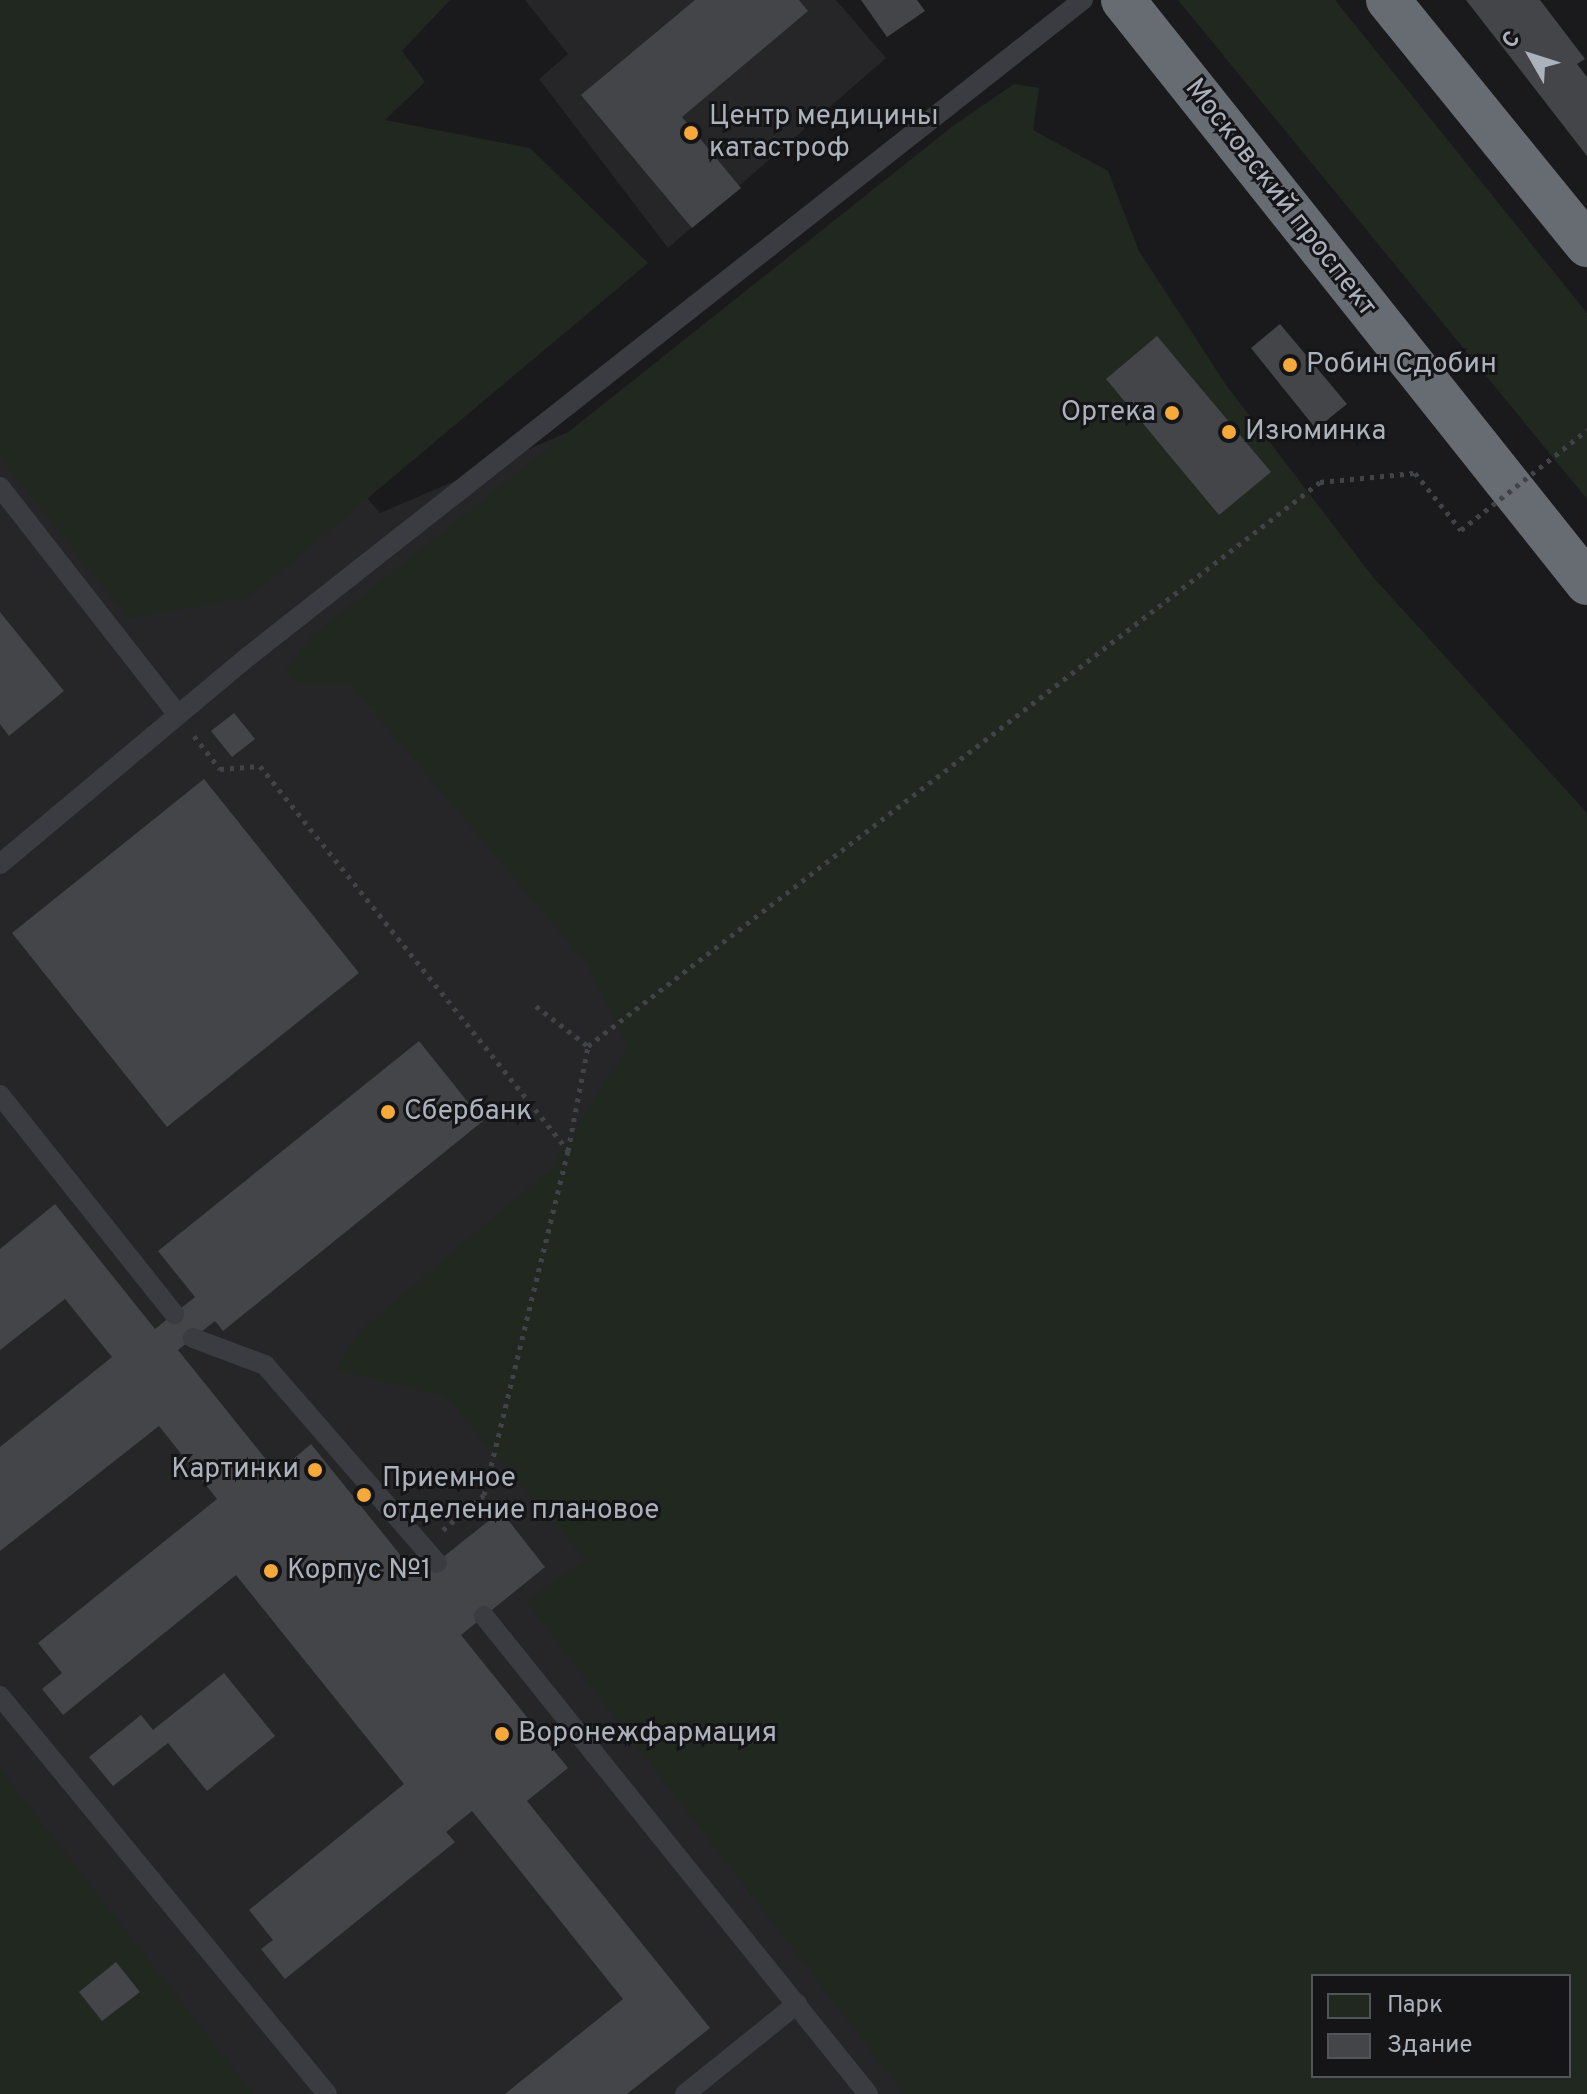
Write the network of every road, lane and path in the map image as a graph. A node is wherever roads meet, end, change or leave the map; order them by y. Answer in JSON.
{"nodes":[{"id":1,"x":1083,"y":0,"type":"edge"},
{"id":2,"x":1123,"y":0,"type":"edge"},
{"id":3,"x":1388,"y":0,"type":"edge"},
{"id":4,"x":1587,"y":245,"type":"edge"},
{"id":5,"x":1587,"y":430,"type":"edge"},
{"id":6,"x":0,"y":487,"type":"edge"},
{"id":7,"x":1587,"y":583,"type":"edge"},
{"id":8,"x":178,"y":715,"type":"junction"},
{"id":9,"x":0,"y":864,"type":"edge"},
{"id":10,"x":536,"y":1006,"type":"dead end"},
{"id":11,"x":588,"y":1046,"type":"junction"},
{"id":12,"x":0,"y":1095,"type":"edge"},
{"id":13,"x":568,"y":1151,"type":"junction"},
{"id":14,"x":174,"y":1314,"type":"dead end"},
{"id":15,"x":193,"y":1338,"type":"dead end"},
{"id":16,"x":430,"y":1555,"type":"joint"},
{"id":17,"x":484,"y":1616,"type":"dead end"},
{"id":18,"x":0,"y":1696,"type":"edge"},
{"id":19,"x":797,"y":2004,"type":"junction"},
{"id":20,"x":327,"y":2094,"type":"edge"},
{"id":21,"x":685,"y":2094,"type":"edge"},
{"id":22,"x":868,"y":2094,"type":"edge"}],
"edges":[{"from":1,"to":8,"type":"lane"},
{"from":2,"to":7,"type":"highway","name":"Московский проспект"},
{"from":3,"to":4,"type":"highway"},
{"from":5,"to":11,"type":"path","bridge":true},
{"from":6,"to":8,"type":"lane"},
{"from":8,"to":9,"type":"lane"},
{"from":8,"to":13,"type":"path"},
{"from":10,"to":11,"type":"path"},
{"from":11,"to":13,"type":"path"},
{"from":12,"to":14,"type":"lane"},
{"from":13,"to":16,"type":"path"},
{"from":15,"to":16,"type":"lane"},
{"from":17,"to":19,"type":"lane"},
{"from":18,"to":20,"type":"lane"},
{"from":19,"to":21,"type":"lane"},
{"from":19,"to":22,"type":"lane"}]}
